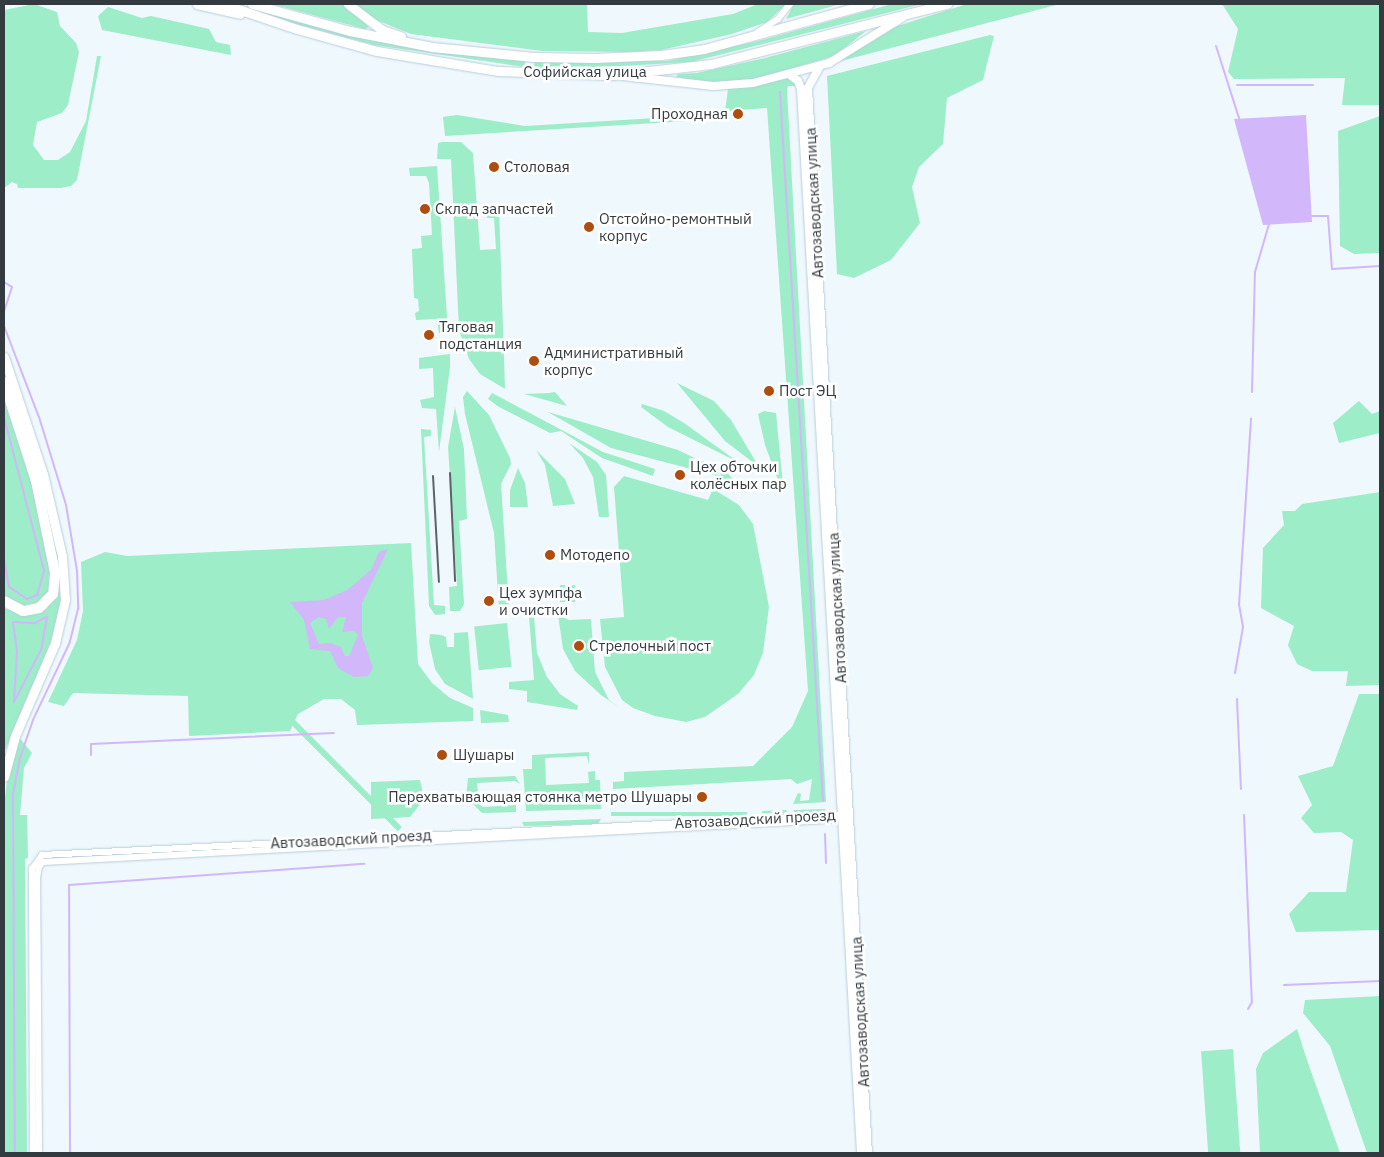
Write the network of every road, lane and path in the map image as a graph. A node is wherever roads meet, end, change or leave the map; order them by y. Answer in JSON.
{"nodes":[{"id":1,"x":197,"y":4,"type":"edge"},
{"id":2,"x":223,"y":4,"type":"edge"},
{"id":3,"x":252,"y":4,"type":"edge"},
{"id":4,"x":348,"y":4,"type":"edge"},
{"id":5,"x":790,"y":4,"type":"edge"},
{"id":6,"x":869,"y":4,"type":"edge"},
{"id":7,"x":947,"y":4,"type":"edge"},
{"id":8,"x":910,"y":14,"type":"junction"},
{"id":9,"x":253,"y":15,"type":"junction"},
{"id":10,"x":748,"y":38,"type":"junction"},
{"id":11,"x":432,"y":46,"type":"junction"},
{"id":12,"x":534,"y":57,"type":"junction"},
{"id":13,"x":820,"y":66,"type":"junction"},
{"id":14,"x":533,"y":74,"type":"junction"},
{"id":15,"x":789,"y":74,"type":"junction"},
{"id":16,"x":613,"y":75,"type":"junction"},
{"id":17,"x":4,"y":357,"type":"edge"},
{"id":18,"x":4,"y":382,"type":"edge"},
{"id":19,"x":4,"y":601,"type":"edge"},
{"id":20,"x":4,"y":777,"type":"edge"},
{"id":21,"x":845,"y":818,"type":"junction"},
{"id":22,"x":33,"y":1153,"type":"edge"},
{"id":23,"x":39,"y":1153,"type":"edge"},
{"id":24,"x":861,"y":1153,"type":"edge"},
{"id":25,"x":868,"y":1153,"type":"edge"}],
"edges":[{"from":1,"to":9,"type":"main road"},
{"from":2,"to":9,"type":"main road","name":"Софийская улица"},
{"from":3,"to":11,"type":"main road","name":"Софийская улица"},
{"from":4,"to":11,"type":"main road"},
{"from":5,"to":10,"type":"street"},
{"from":6,"to":10,"type":"main road","name":"Софийская улица"},
{"from":7,"to":8,"type":"main road","name":"Софийская улица"},
{"from":8,"to":13,"type":"street"},
{"from":8,"to":16,"type":"main road","name":"Софийская улица"},
{"from":9,"to":14,"type":"main road","name":"Софийская улица"},
{"from":10,"to":12,"type":"main road","name":"Софийская улица"},
{"from":11,"to":12,"type":"main road","name":"Софийская улица"},
{"from":12,"to":14,"type":"main road"},
{"from":13,"to":15,"type":"street"},
{"from":13,"to":21,"type":"street","name":"Автозаводская улица"},
{"from":14,"to":16,"type":"main road","name":"Софийская улица"},
{"from":15,"to":16,"type":"street"},
{"from":15,"to":21,"type":"street","name":"Автозаводская улица"},
{"from":17,"to":20,"type":"main road"},
{"from":18,"to":19,"type":"highway"},
{"from":21,"to":22,"type":"street","name":"Автозаводский проезд"},
{"from":21,"to":23,"type":"street","name":"Автозаводский проезд"},
{"from":21,"to":24,"type":"street","name":"Автозаводская улица"},
{"from":21,"to":25,"type":"street","name":"Автозаводская улица"}]}
